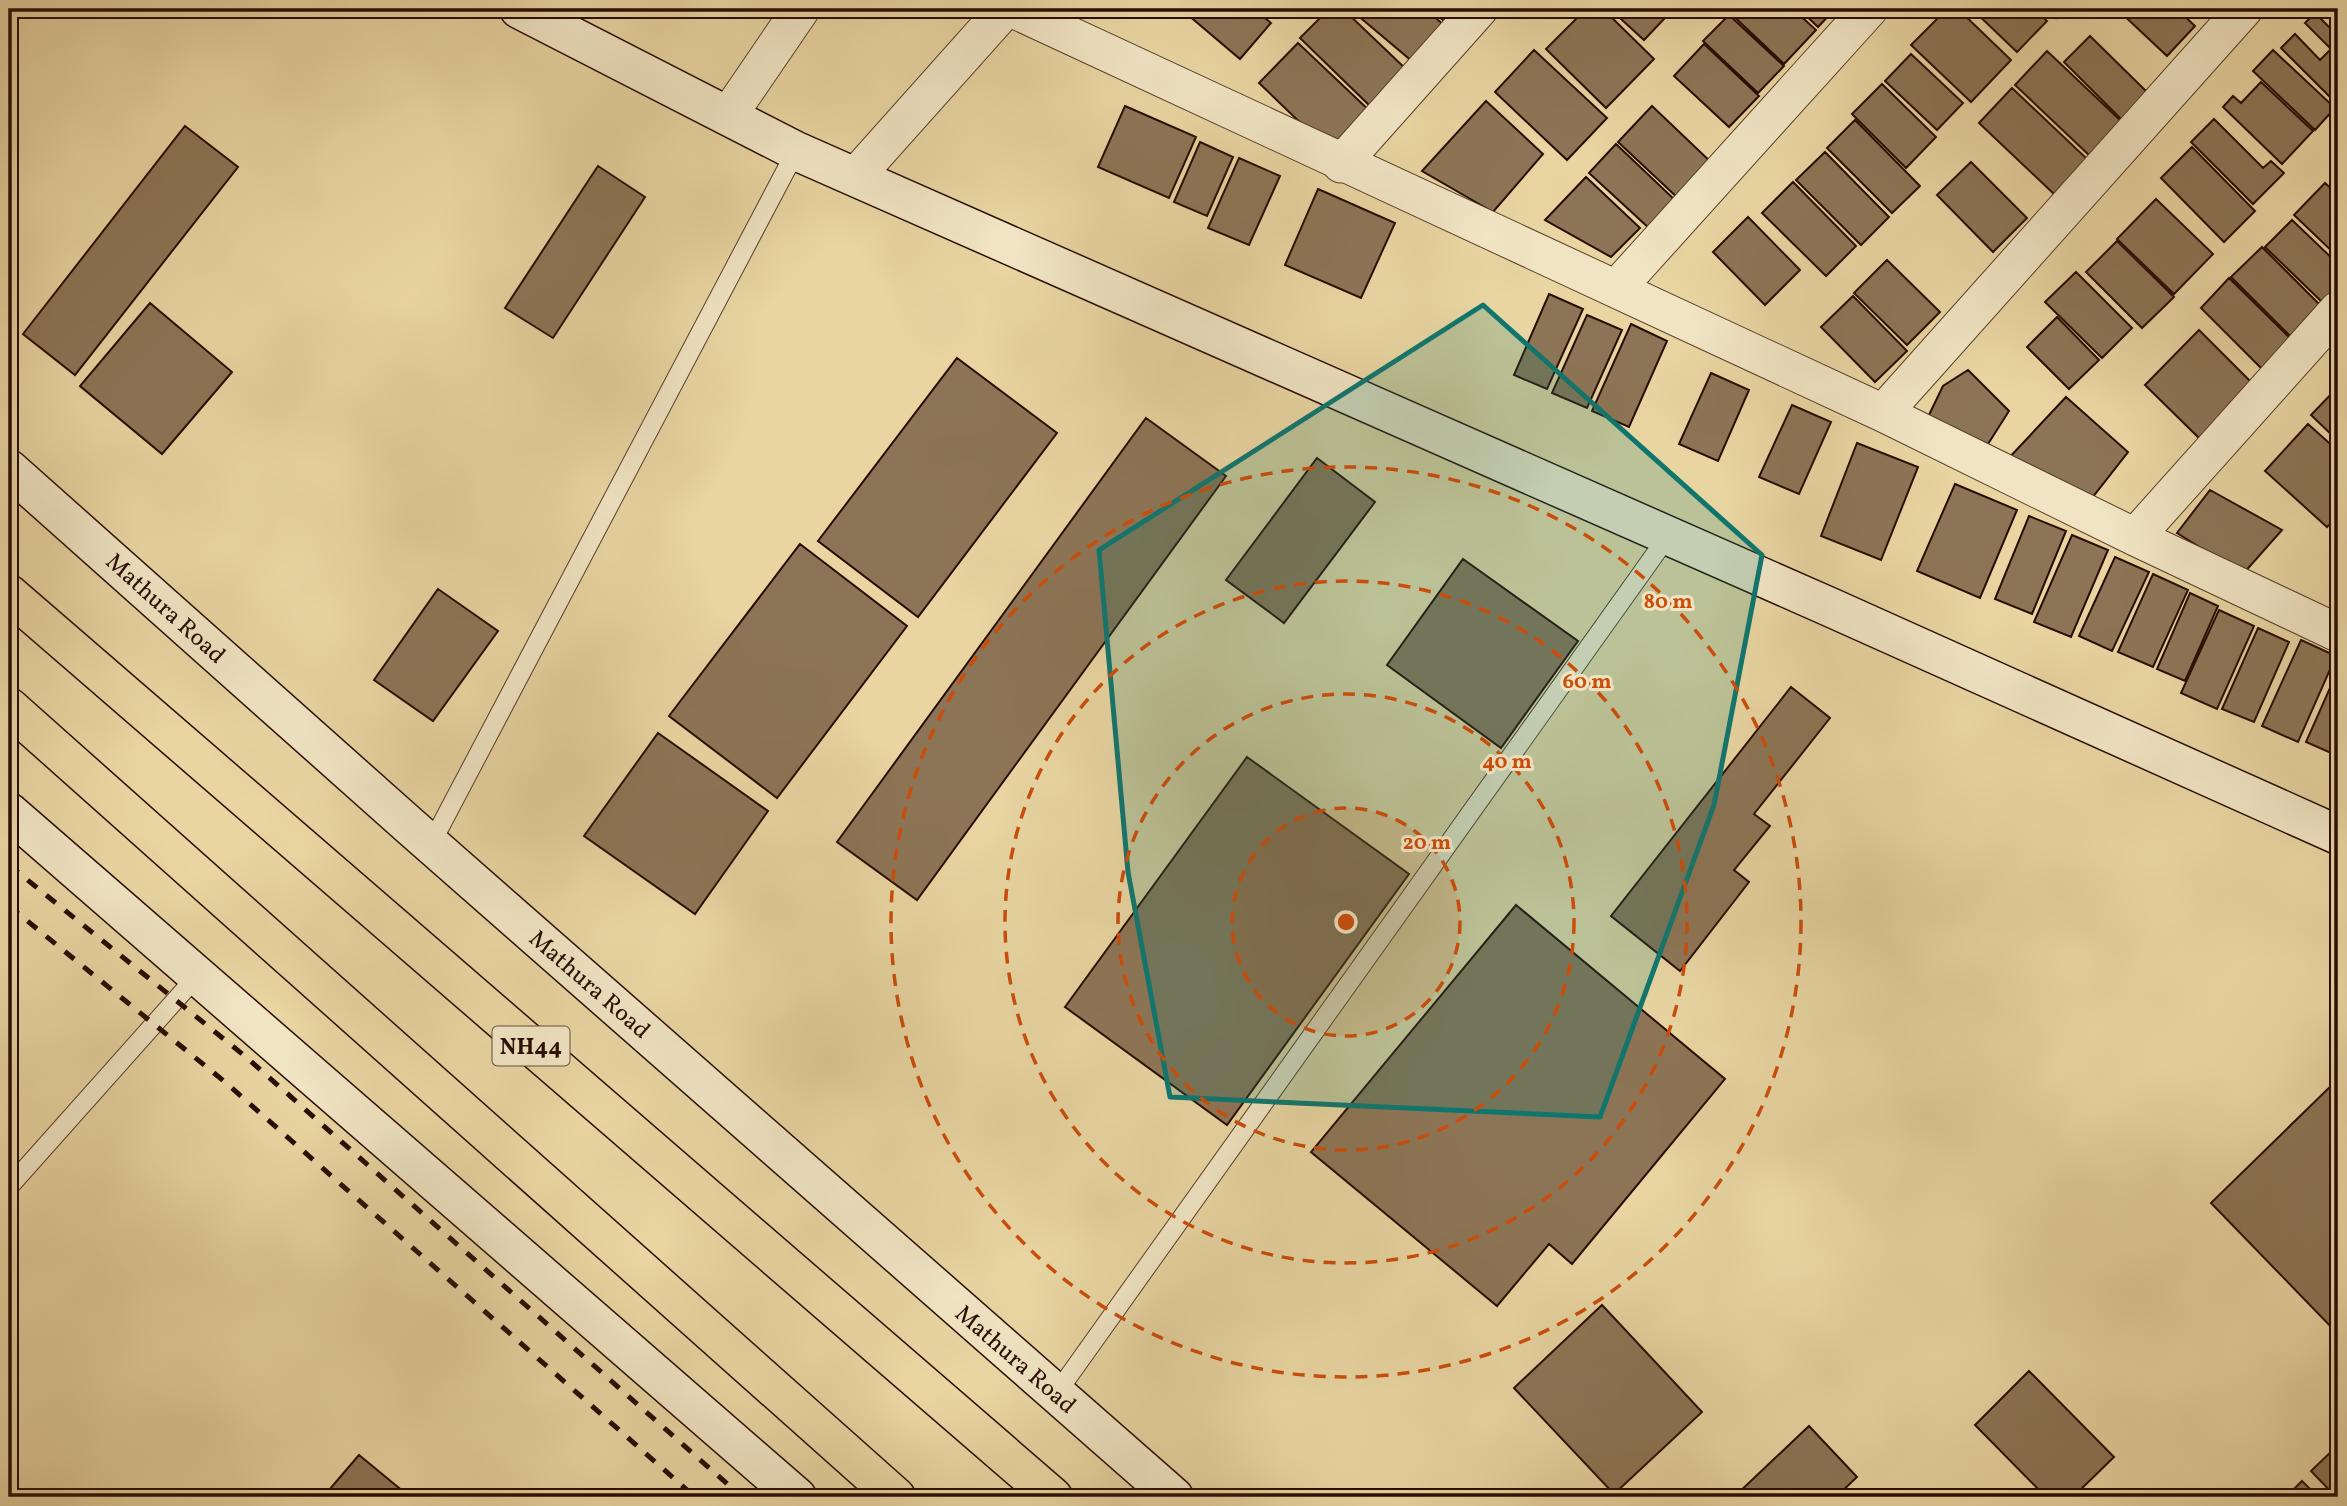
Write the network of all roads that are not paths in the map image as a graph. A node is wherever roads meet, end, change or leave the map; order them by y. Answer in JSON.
{"nodes":[{"id":1,"x":519,"y":9,"type":"edge"},
{"id":2,"x":801,"y":9,"type":"edge"},
{"id":3,"x":1005,"y":9,"type":"edge"},
{"id":4,"x":1013,"y":9,"type":"edge"},
{"id":5,"x":1479,"y":9,"type":"edge"},
{"id":6,"x":1869,"y":9,"type":"edge"},
{"id":7,"x":2244,"y":9,"type":"edge"},
{"id":8,"x":728,"y":116,"type":"junction"},
{"id":9,"x":796,"y":151,"type":"junction"},
{"id":10,"x":1341,"y":163,"type":"junction"},
{"id":11,"x":855,"y":177,"type":"junction"},
{"id":12,"x":1616,"y":289,"type":"junction"},
{"id":13,"x":2338,"y":310,"type":"edge"},
{"id":14,"x":1882,"y":413,"type":"junction"},
{"id":15,"x":9,"y":469,"type":"edge"},
{"id":16,"x":1668,"y":536,"type":"junction"},
{"id":17,"x":2135,"y":537,"type":"junction"},
{"id":18,"x":9,"y":594,"type":"edge"},
{"id":19,"x":2338,"y":633,"type":"edge"},
{"id":20,"x":9,"y":707,"type":"edge"},
{"id":21,"x":9,"y":812,"type":"edge"},
{"id":22,"x":2338,"y":835,"type":"edge"},
{"id":23,"x":431,"y":845,"type":"junction"},
{"id":24,"x":197,"y":976,"type":"junction"},
{"id":25,"x":9,"y":1187,"type":"edge"},
{"id":26,"x":1056,"y":1394,"type":"junction"},
{"id":27,"x":797,"y":1497,"type":"edge"},
{"id":28,"x":895,"y":1497,"type":"edge"},
{"id":29,"x":1054,"y":1497,"type":"edge"},
{"id":30,"x":1174,"y":1497,"type":"edge"}],
"edges":[{"from":1,"to":8,"type":"main road"},
{"from":2,"to":8,"type":"street"},
{"from":3,"to":11,"type":"street"},
{"from":4,"to":10,"type":"street"},
{"from":5,"to":10,"type":"street"},
{"from":6,"to":12,"type":"street"},
{"from":7,"to":14,"type":"street"},
{"from":8,"to":9,"type":"main road"},
{"from":9,"to":11,"type":"main road"},
{"from":9,"to":23,"type":"lane"},
{"from":10,"to":12,"type":"street"},
{"from":11,"to":16,"type":"main road"},
{"from":12,"to":14,"type":"street"},
{"from":13,"to":17,"type":"street"},
{"from":14,"to":17,"type":"street"},
{"from":15,"to":23,"type":"main road","name":"Mathura Road"},
{"from":16,"to":22,"type":"main road"},
{"from":16,"to":26,"type":"lane"},
{"from":17,"to":19,"type":"street"},
{"from":18,"to":29,"type":"highway","number":"NH44"},
{"from":20,"to":28,"type":"highway"},
{"from":21,"to":24,"type":"main road"},
{"from":23,"to":26,"type":"main road","name":"Mathura Road"},
{"from":24,"to":25,"type":"lane"},
{"from":24,"to":27,"type":"main road"},
{"from":26,"to":30,"type":"main road","name":"Mathura Road"}]}
